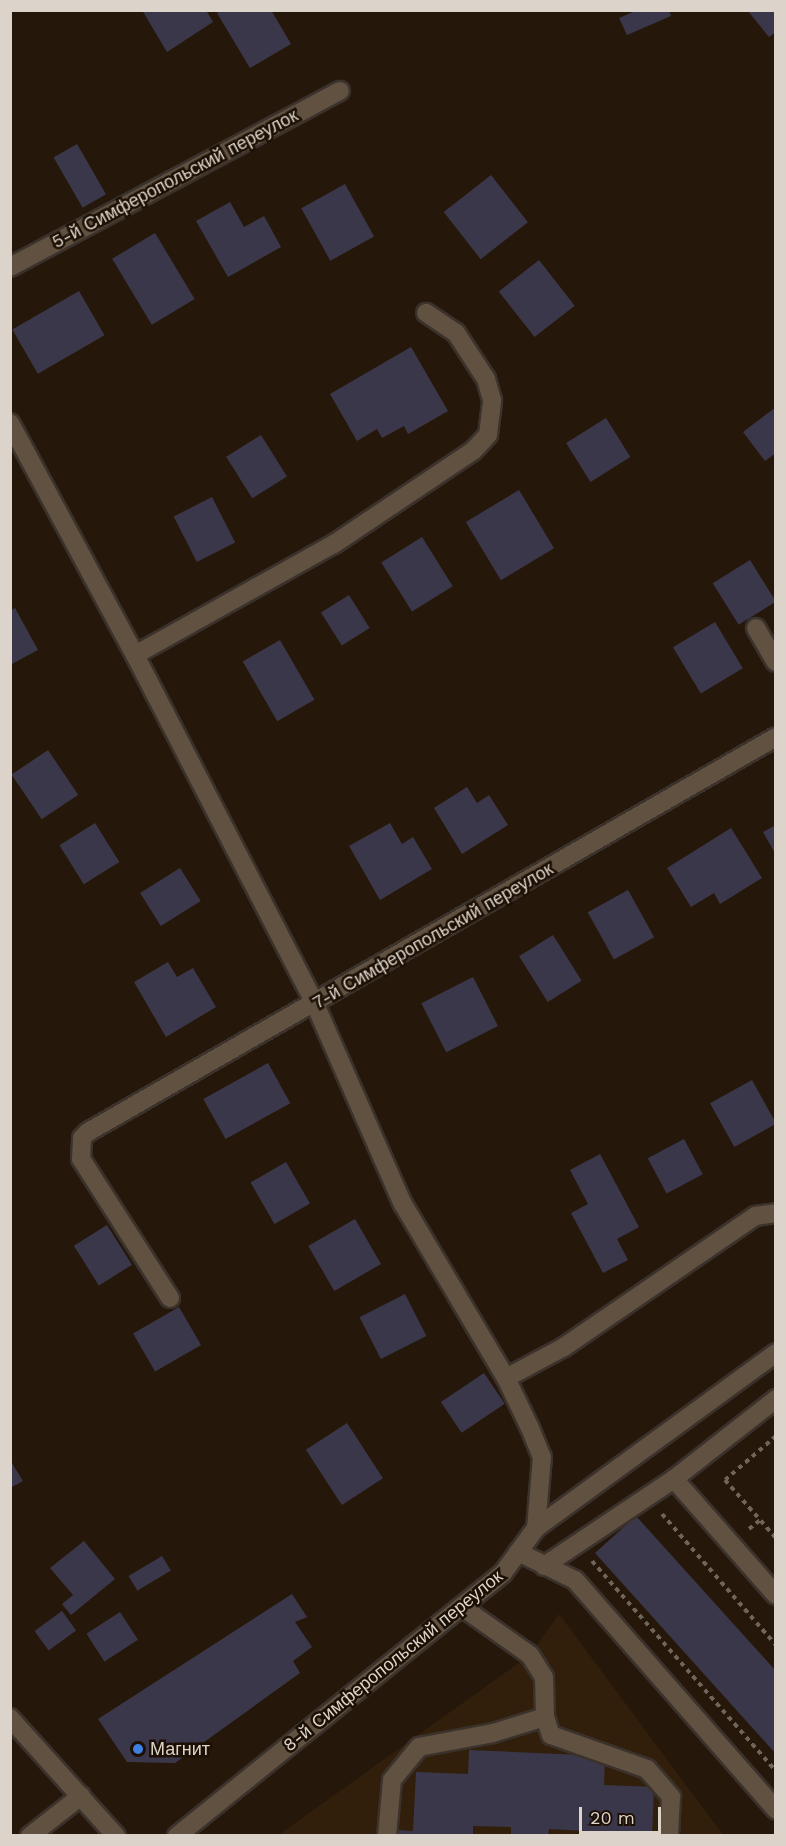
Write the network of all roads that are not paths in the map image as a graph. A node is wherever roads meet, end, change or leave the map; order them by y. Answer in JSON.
{"nodes":[{"id":1,"x":340,"y":91,"type":"dead end"},
{"id":2,"x":10,"y":267,"type":"edge"},
{"id":3,"x":426,"y":313,"type":"dead end"},
{"id":4,"x":10,"y":423,"type":"edge"},
{"id":5,"x":756,"y":628,"type":"dead end"},
{"id":6,"x":135,"y":655,"type":"junction"},
{"id":7,"x":776,"y":663,"type":"edge"},
{"id":8,"x":776,"y":736,"type":"edge"},
{"id":9,"x":315,"y":1004,"type":"junction"},
{"id":10,"x":776,"y":1213,"type":"edge"},
{"id":11,"x":170,"y":1298,"type":"dead end"},
{"id":12,"x":776,"y":1353,"type":"edge"},
{"id":13,"x":506,"y":1378,"type":"junction"},
{"id":14,"x":776,"y":1399,"type":"edge"},
{"id":15,"x":674,"y":1479,"type":"junction"},
{"id":16,"x":536,"y":1528,"type":"junction"},
{"id":17,"x":518,"y":1552,"type":"junction"},
{"id":18,"x":544,"y":1566,"type":"junction"},
{"id":19,"x":776,"y":1595,"type":"edge"},
{"id":20,"x":462,"y":1607,"type":"junction"},
{"id":21,"x":545,"y":1717,"type":"junction"},
{"id":22,"x":10,"y":1718,"type":"edge"},
{"id":23,"x":81,"y":1796,"type":"junction"},
{"id":24,"x":776,"y":1810,"type":"edge"},
{"id":25,"x":30,"y":1836,"type":"edge"},
{"id":26,"x":116,"y":1836,"type":"edge"},
{"id":27,"x":177,"y":1836,"type":"edge"},
{"id":28,"x":387,"y":1836,"type":"edge"},
{"id":29,"x":669,"y":1836,"type":"edge"}],
"edges":[{"from":1,"to":2,"type":"street","name":"5-й Симферопольский переулок"},
{"from":3,"to":6,"type":"street"},
{"from":4,"to":6,"type":"street"},
{"from":5,"to":7,"type":"street"},
{"from":6,"to":9,"type":"street"},
{"from":8,"to":9,"type":"street","name":"7-й Симферопольский переулок"},
{"from":9,"to":11,"type":"street","name":"7-й Симферопольский переулок"},
{"from":9,"to":13,"type":"street"},
{"from":10,"to":13,"type":"street"},
{"from":12,"to":16,"type":"street","name":"8-й Симферопольский переулок"},
{"from":13,"to":16,"type":"street"},
{"from":14,"to":15,"type":"street"},
{"from":15,"to":18,"type":"street"},
{"from":15,"to":19,"type":"street"},
{"from":16,"to":17,"type":"street","name":"8-й Симферопольский переулок"},
{"from":17,"to":18,"type":"street"},
{"from":17,"to":20,"type":"street","name":"8-й Симферопольский переулок"},
{"from":18,"to":24,"type":"street"},
{"from":20,"to":21,"type":"street"},
{"from":20,"to":27,"type":"street","name":"8-й Симферопольский переулок"},
{"from":21,"to":28,"type":"street"},
{"from":21,"to":29,"type":"street"},
{"from":22,"to":23,"type":"street"},
{"from":23,"to":25,"type":"street"},
{"from":23,"to":26,"type":"street"}]}
